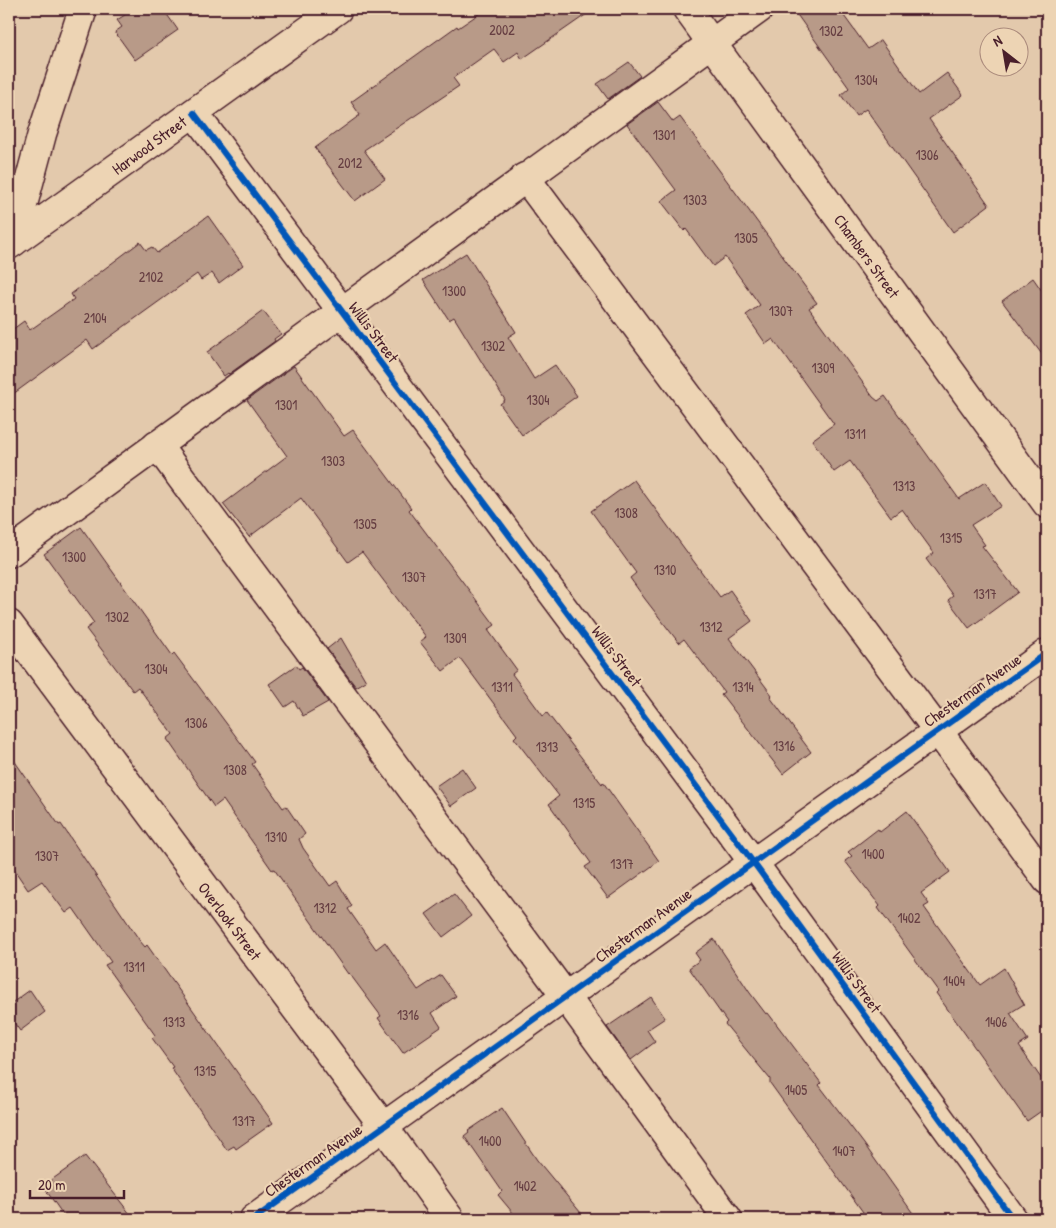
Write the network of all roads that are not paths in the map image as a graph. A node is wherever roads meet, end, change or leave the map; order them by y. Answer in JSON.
{"nodes":[{"id":1,"x":83,"y":9,"type":"edge"},
{"id":2,"x":338,"y":9,"type":"edge"},
{"id":3,"x":687,"y":9,"type":"edge"},
{"id":4,"x":759,"y":9,"type":"edge"},
{"id":5,"x":711,"y":43,"type":"junction"},
{"id":6,"x":194,"y":113,"type":"junction"},
{"id":7,"x":525,"y":177,"type":"junction"},
{"id":8,"x":11,"y":244,"type":"edge"},
{"id":9,"x":341,"y":310,"type":"junction"},
{"id":10,"x":157,"y":444,"type":"junction"},
{"id":11,"x":1047,"y":504,"type":"edge"},
{"id":12,"x":9,"y":553,"type":"edge"},
{"id":13,"x":9,"y":624,"type":"edge"},
{"id":14,"x":1047,"y":653,"type":"edge"},
{"id":15,"x":938,"y":730,"type":"junction"},
{"id":16,"x":753,"y":862,"type":"junction"},
{"id":17,"x":1047,"y":880,"type":"edge"},
{"id":18,"x":566,"y":996,"type":"junction"},
{"id":19,"x":384,"y":1127,"type":"junction"},
{"id":20,"x":254,"y":1219,"type":"edge"},
{"id":21,"x":450,"y":1219,"type":"edge"},
{"id":22,"x":728,"y":1219,"type":"edge"},
{"id":23,"x":1013,"y":1219,"type":"edge"}],
"edges":[{"from":1,"to":8,"type":"street"},
{"from":2,"to":6,"type":"street","name":"Harwood Street"},
{"from":3,"to":5,"type":"street","name":"Chambers Street"},
{"from":4,"to":5,"type":"street"},
{"from":5,"to":7,"type":"street"},
{"from":5,"to":11,"type":"street","name":"Chambers Street"},
{"from":6,"to":8,"type":"street","name":"Harwood Street"},
{"from":6,"to":9,"type":"street","name":"Willis Street"},
{"from":7,"to":9,"type":"street"},
{"from":7,"to":15,"type":"street"},
{"from":9,"to":10,"type":"street"},
{"from":9,"to":16,"type":"street","name":"Willis Street"},
{"from":10,"to":12,"type":"street"},
{"from":10,"to":18,"type":"street"},
{"from":13,"to":19,"type":"street","name":"Overlook Street"},
{"from":14,"to":15,"type":"street","name":"Chesterman Avenue"},
{"from":15,"to":16,"type":"street","name":"Chesterman Avenue"},
{"from":15,"to":17,"type":"street"},
{"from":16,"to":18,"type":"street","name":"Chesterman Avenue"},
{"from":16,"to":23,"type":"street","name":"Willis Street"},
{"from":18,"to":19,"type":"street","name":"Chesterman Avenue"},
{"from":18,"to":22,"type":"street"},
{"from":19,"to":20,"type":"street","name":"Chesterman Avenue"},
{"from":19,"to":21,"type":"street","name":"Overlook Street"}]}
